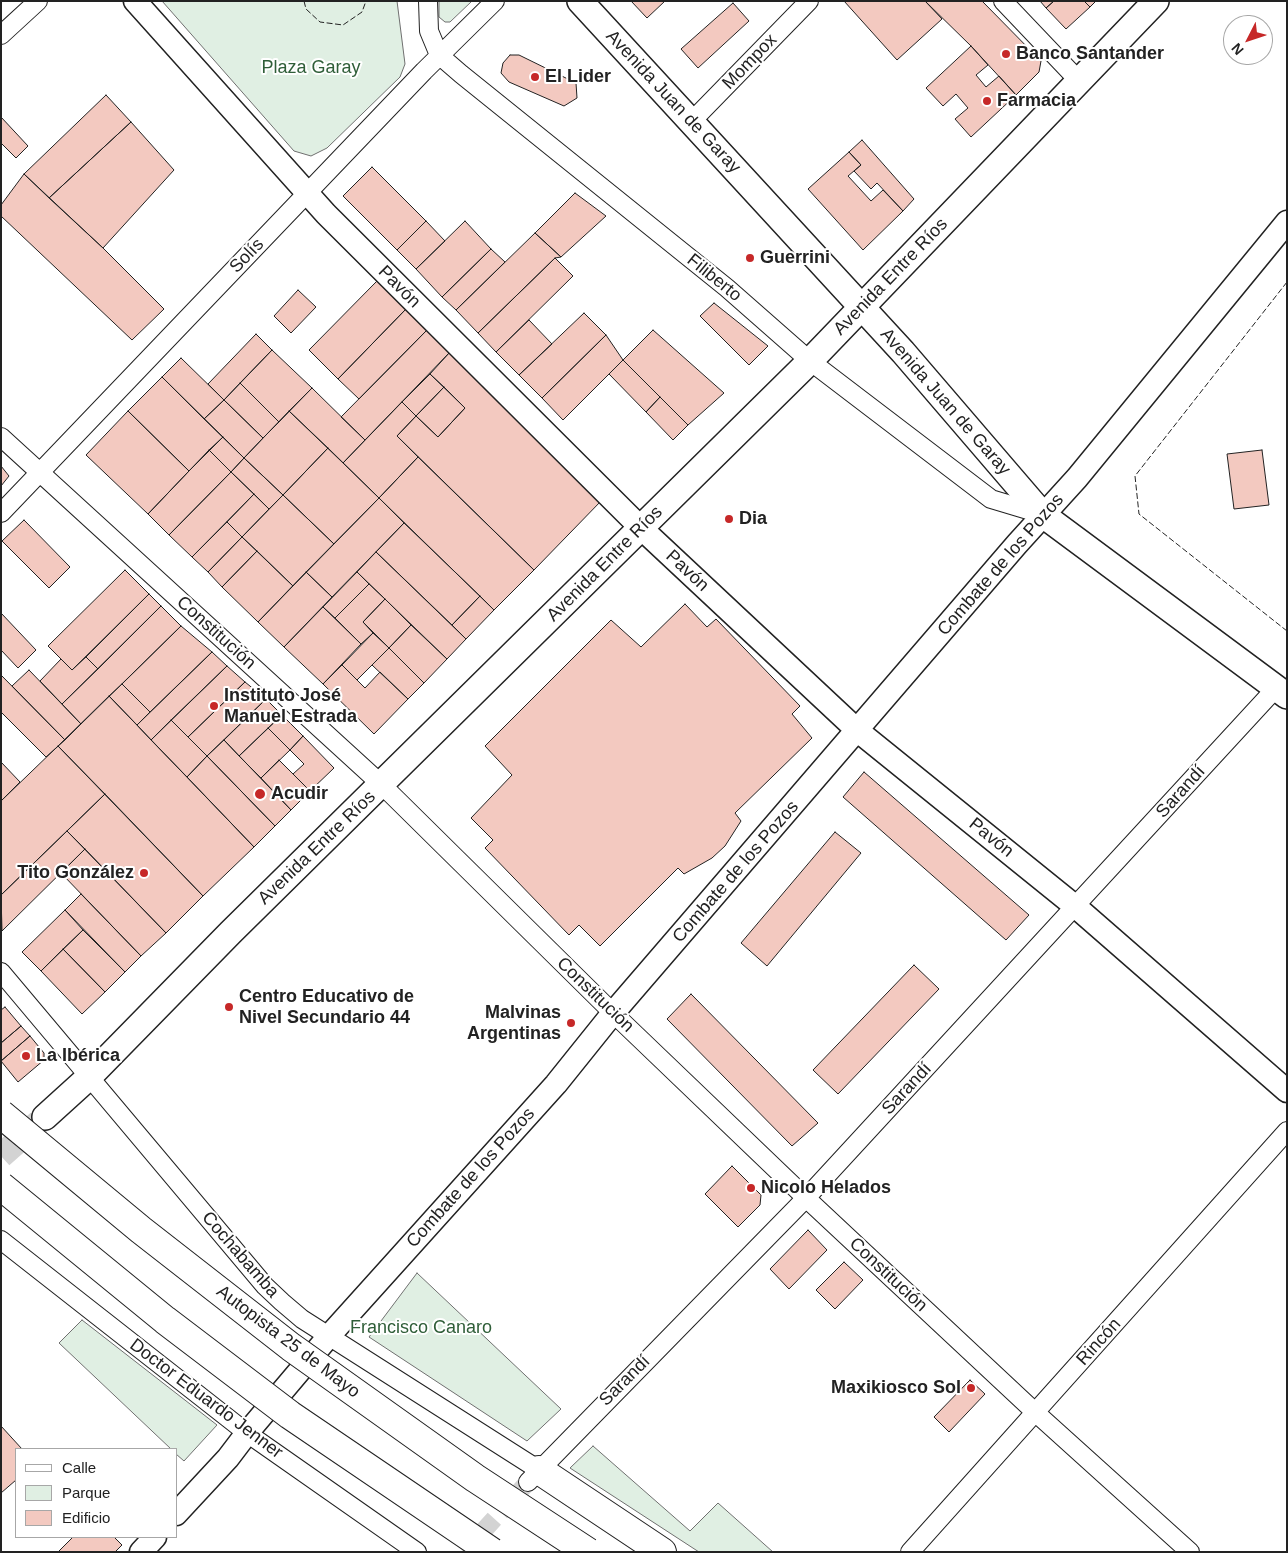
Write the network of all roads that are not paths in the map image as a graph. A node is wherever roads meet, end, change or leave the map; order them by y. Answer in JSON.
{"nodes":[{"id":1,"x":38,"y":1,"type":"edge"},
{"id":2,"x":134,"y":1,"type":"edge"},
{"id":3,"x":428,"y":1,"type":"edge"},
{"id":4,"x":495,"y":1,"type":"edge"},
{"id":5,"x":580,"y":1,"type":"edge"},
{"id":6,"x":809,"y":1,"type":"edge"},
{"id":7,"x":1003,"y":1,"type":"edge"},
{"id":8,"x":1156,"y":1,"type":"edge"},
{"id":9,"x":1,"y":35,"type":"edge"},
{"id":10,"x":439,"y":55,"type":"junction"},
{"id":11,"x":1080,"y":82,"type":"junction"},
{"id":12,"x":692,"y":122,"type":"junction"},
{"id":13,"x":307,"y":193,"type":"junction"},
{"id":14,"x":1287,"y":222,"type":"edge"},
{"id":15,"x":861,"y":308,"type":"junction"},
{"id":16,"x":810,"y":361,"type":"junction"},
{"id":17,"x":1,"y":437,"type":"edge"},
{"id":18,"x":41,"y":472,"type":"junction"},
{"id":19,"x":1,"y":513,"type":"edge"},
{"id":20,"x":1043,"y":515,"type":"junction"},
{"id":21,"x":641,"y":528,"type":"junction"},
{"id":22,"x":1282,"y":692,"type":"edge"},
{"id":23,"x":858,"y":731,"type":"junction"},
{"id":24,"x":382,"y":785,"type":"junction"},
{"id":25,"x":1076,"y":906,"type":"junction"},
{"id":26,"x":1,"y":972,"type":"edge"},
{"id":27,"x":613,"y":1013,"type":"junction"},
{"id":28,"x":88,"y":1078,"type":"junction"},
{"id":29,"x":1287,"y":1091,"type":"edge"},
{"id":30,"x":1,"y":1114,"type":"edge"},
{"id":31,"x":45,"y":1117,"type":"tunnel mouth"},
{"id":32,"x":1287,"y":1131,"type":"edge"},
{"id":33,"x":1,"y":1186,"type":"edge"},
{"id":34,"x":806,"y":1198,"type":"junction"},
{"id":35,"x":1,"y":1240,"type":"edge"},
{"id":36,"x":329,"y":1336,"type":"junction"},
{"id":37,"x":1036,"y":1413,"type":"junction"},
{"id":38,"x":247,"y":1433,"type":"junction"},
{"id":39,"x":533,"y":1476,"type":"junction"},
{"id":40,"x":178,"y":1512,"type":"edge"},
{"id":41,"x":154,"y":1538,"type":"edge"},
{"id":42,"x":141,"y":1552,"type":"edge"},
{"id":43,"x":417,"y":1552,"type":"edge"},
{"id":44,"x":492,"y":1552,"type":"edge"},
{"id":45,"x":588,"y":1552,"type":"edge"},
{"id":46,"x":662,"y":1552,"type":"edge"},
{"id":47,"x":910,"y":1552,"type":"edge"},
{"id":48,"x":1190,"y":1552,"type":"edge"}],
"edges":[{"from":1,"to":9,"type":"street"},
{"from":2,"to":13,"type":"street","name":"Pavón"},
{"from":3,"to":10,"type":"street","name":"Filiberto"},
{"from":4,"to":10,"type":"street","name":"Solís"},
{"from":5,"to":12,"type":"main road","name":"Avenida Juan de Garay"},
{"from":6,"to":12,"type":"street","name":"Mompox"},
{"from":7,"to":11,"type":"street"},
{"from":8,"to":11,"type":"main road","name":"Avenida Entre Ríos"},
{"from":10,"to":13,"type":"street","name":"Solís"},
{"from":10,"to":16,"type":"street","name":"Filiberto"},
{"from":11,"to":15,"type":"main road","name":"Avenida Entre Ríos"},
{"from":12,"to":15,"type":"main road","name":"Avenida Juan de Garay"},
{"from":13,"to":18,"type":"street","name":"Solís"},
{"from":13,"to":21,"type":"street","name":"Pavón"},
{"from":14,"to":20,"type":"street","name":"Combate de los Pozos"},
{"from":15,"to":16,"type":"main road","name":"Avenida Entre Ríos"},
{"from":15,"to":20,"type":"main road","name":"Avenida Juan de Garay"},
{"from":16,"to":20,"type":"street","name":"Filiberto"},
{"from":16,"to":21,"type":"main road","name":"Avenida Entre Ríos"},
{"from":17,"to":18,"type":"street","name":"Constitución"},
{"from":18,"to":19,"type":"street","name":"Solís"},
{"from":18,"to":24,"type":"street","name":"Constitución"},
{"from":20,"to":22,"type":"main road","name":"Avenida Juan de Garay"},
{"from":20,"to":23,"type":"street","name":"Combate de los Pozos"},
{"from":21,"to":23,"type":"street","name":"Pavón"},
{"from":21,"to":24,"type":"main road","name":"Avenida Entre Ríos"},
{"from":22,"to":25,"type":"street","name":"Sarandí"},
{"from":23,"to":25,"type":"street","name":"Pavón"},
{"from":23,"to":27,"type":"street","name":"Combate de los Pozos"},
{"from":24,"to":27,"type":"street","name":"Constitución"},
{"from":24,"to":28,"type":"main road","name":"Avenida Entre Ríos"},
{"from":25,"to":29,"type":"street","name":"Pavón"},
{"from":25,"to":34,"type":"street","name":"Sarandí"},
{"from":26,"to":28,"type":"street","name":"Cochabamba"},
{"from":27,"to":34,"type":"street","name":"Constitución"},
{"from":27,"to":36,"type":"street","name":"Combate de los Pozos"},
{"from":28,"to":31,"type":"main road","name":"Avenida Entre Ríos"},
{"from":28,"to":36,"type":"street","name":"Cochabamba"},
{"from":30,"to":45,"type":"highway","name":"Autopista 25 de Mayo","bridge":true},
{"from":32,"to":37,"type":"street","name":"Rincón"},
{"from":33,"to":44,"type":"highway","bridge":true},
{"from":34,"to":37,"type":"street","name":"Constitución"},
{"from":34,"to":39,"type":"street","name":"Sarandí"},
{"from":35,"to":38,"type":"street","name":"Doctor Eduardo Jenner"},
{"from":36,"to":38,"type":"street","name":"Combate de los Pozos"},
{"from":36,"to":39,"type":"street","name":"Cochabamba"},
{"from":37,"to":47,"type":"street","name":"Rincón"},
{"from":37,"to":48,"type":"street","name":"Constitución"},
{"from":38,"to":40,"type":"street","name":"Combate de los Pozos"},
{"from":38,"to":43,"type":"street","name":"Doctor Eduardo Jenner"},
{"from":39,"to":46,"type":"highway"},
{"from":41,"to":42,"type":"street"}]}
